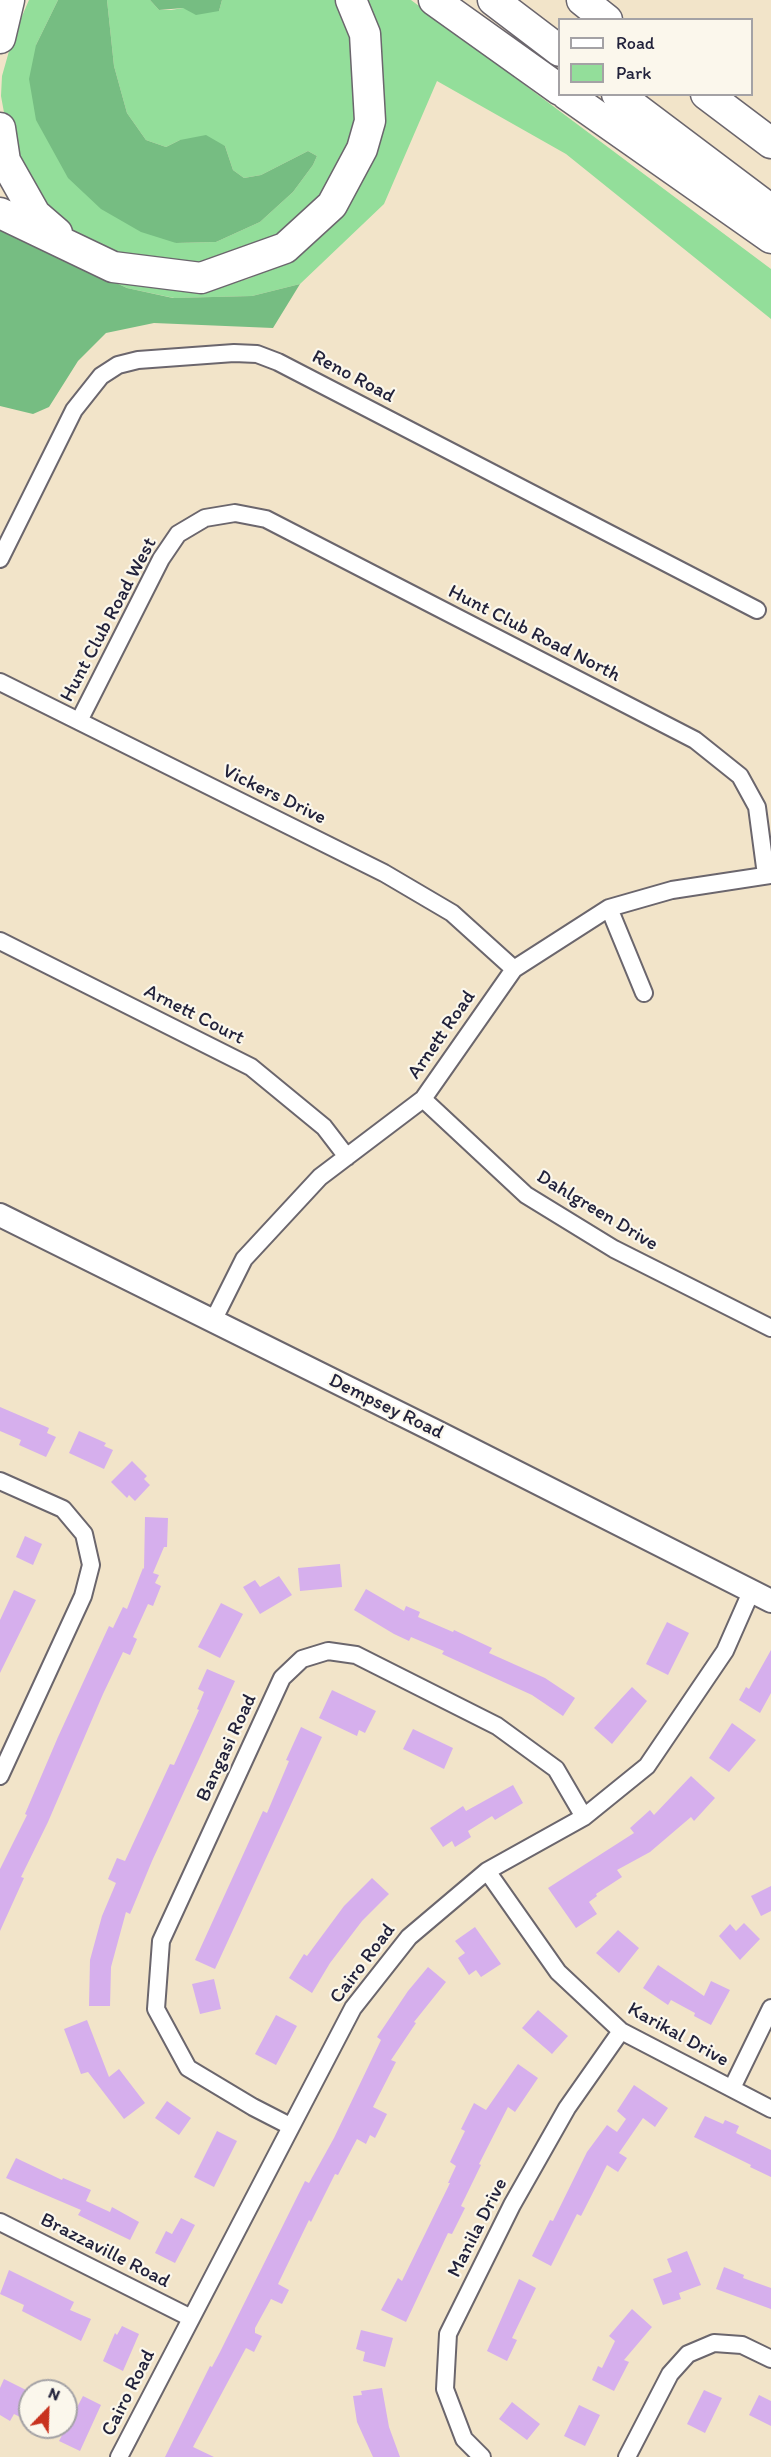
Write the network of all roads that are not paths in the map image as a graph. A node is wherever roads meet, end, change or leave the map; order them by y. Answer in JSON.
{"nodes":[{"id":1,"x":9,"y":0,"type":"edge"},
{"id":2,"x":351,"y":0,"type":"edge"},
{"id":3,"x":434,"y":0,"type":"edge"},
{"id":4,"x":493,"y":0,"type":"edge"},
{"id":5,"x":582,"y":0,"type":"edge"},
{"id":6,"x":604,"y":18,"type":"edge"},
{"id":7,"x":0,"y":38,"type":"edge"},
{"id":8,"x":558,"y":49,"type":"edge"},
{"id":9,"x":558,"y":89,"type":"edge"},
{"id":10,"x":569,"y":96,"type":"edge"},
{"id":11,"x":620,"y":96,"type":"edge"},
{"id":12,"x":709,"y":96,"type":"edge"},
{"id":13,"x":0,"y":128,"type":"edge"},
{"id":14,"x":771,"y":143,"type":"edge"},
{"id":15,"x":771,"y":210,"type":"edge"},
{"id":16,"x":0,"y":213,"type":"edge"},
{"id":17,"x":771,"y":238,"type":"edge"},
{"id":18,"x":82,"y":254,"type":"junction"},
{"id":19,"x":205,"y":518,"type":"joint"},
{"id":20,"x":0,"y":559,"type":"edge"},
{"id":21,"x":757,"y":610,"type":"dead end"},
{"id":22,"x":0,"y":682,"type":"edge"},
{"id":23,"x":79,"y":721,"type":"junction"},
{"id":24,"x":769,"y":875,"type":"edge"},
{"id":25,"x":609,"y":908,"type":"junction"},
{"id":26,"x":0,"y":941,"type":"edge"},
{"id":27,"x":514,"y":969,"type":"junction"},
{"id":28,"x":644,"y":993,"type":"dead end"},
{"id":29,"x":423,"y":1099,"type":"junction"},
{"id":30,"x":347,"y":1157,"type":"junction"},
{"id":31,"x":0,"y":1215,"type":"edge"},
{"id":32,"x":213,"y":1321,"type":"junction"},
{"id":33,"x":771,"y":1328,"type":"edge"},
{"id":34,"x":3,"y":1482,"type":"edge"},
{"id":35,"x":751,"y":1592,"type":"junction"},
{"id":36,"x":771,"y":1602,"type":"edge"},
{"id":37,"x":0,"y":1776,"type":"edge"},
{"id":38,"x":584,"y":1817,"type":"junction"},
{"id":39,"x":487,"y":1871,"type":"junction"},
{"id":40,"x":771,"y":2008,"type":"edge"},
{"id":41,"x":621,"y":2031,"type":"junction"},
{"id":42,"x":732,"y":2088,"type":"junction"},
{"id":43,"x":771,"y":2109,"type":"edge"},
{"id":44,"x":290,"y":2126,"type":"junction"},
{"id":45,"x":0,"y":2222,"type":"edge"},
{"id":46,"x":191,"y":2318,"type":"junction"},
{"id":47,"x":771,"y":2359,"type":"edge"},
{"id":48,"x":119,"y":2457,"type":"edge"},
{"id":49,"x":482,"y":2457,"type":"edge"},
{"id":50,"x":627,"y":2457,"type":"edge"}],
"edges":[{"from":1,"to":7,"type":"highway"},
{"from":2,"to":18,"type":"highway"},
{"from":3,"to":9,"type":"highway"},
{"from":4,"to":8,"type":"highway"},
{"from":5,"to":6,"type":"highway"},
{"from":10,"to":17,"type":"highway"},
{"from":11,"to":15,"type":"highway"},
{"from":12,"to":14,"type":"highway"},
{"from":13,"to":18,"type":"highway"},
{"from":16,"to":18,"type":"highway"},
{"from":19,"to":23,"type":"street","name":"Hunt Club Road West"},
{"from":19,"to":24,"type":"street","name":"Hunt Club Road North"},
{"from":20,"to":21,"type":"street","name":"Reno Road"},
{"from":22,"to":23,"type":"street","name":"Vickers Drive"},
{"from":23,"to":27,"type":"street","name":"Vickers Drive"},
{"from":24,"to":25,"type":"street","name":"Arnett Road"},
{"from":25,"to":27,"type":"street","name":"Arnett Road"},
{"from":25,"to":28,"type":"street"},
{"from":26,"to":30,"type":"street","name":"Arnett Court"},
{"from":27,"to":29,"type":"street","name":"Arnett Road"},
{"from":29,"to":30,"type":"street","name":"Arnett Road"},
{"from":29,"to":33,"type":"street","name":"Dahlgreen Drive"},
{"from":30,"to":32,"type":"street","name":"Arnett Road"},
{"from":31,"to":32,"type":"main road","name":"Dempsey Road"},
{"from":32,"to":35,"type":"main road","name":"Dempsey Road"},
{"from":34,"to":37,"type":"street"},
{"from":35,"to":36,"type":"main road","name":"Dempsey Road"},
{"from":35,"to":38,"type":"street","name":"Cairo Road"},
{"from":38,"to":39,"type":"street","name":"Cairo Road"},
{"from":38,"to":44,"type":"street","name":"Bangasi Road"},
{"from":39,"to":41,"type":"street","name":"Karikal Drive"},
{"from":39,"to":44,"type":"street","name":"Cairo Road"},
{"from":40,"to":42,"type":"street"},
{"from":41,"to":42,"type":"street","name":"Karikal Drive"},
{"from":41,"to":49,"type":"street","name":"Manila Drive"},
{"from":42,"to":43,"type":"street","name":"Karikal Drive"},
{"from":44,"to":46,"type":"street","name":"Cairo Road"},
{"from":45,"to":46,"type":"street","name":"Brazzaville Road"},
{"from":46,"to":48,"type":"street","name":"Cairo Road"},
{"from":47,"to":50,"type":"street"}]}
